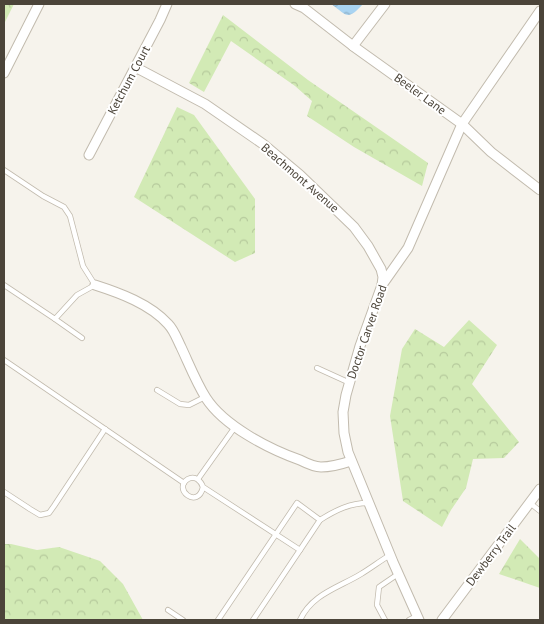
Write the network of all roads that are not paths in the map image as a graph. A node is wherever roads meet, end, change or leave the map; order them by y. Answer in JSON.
{"nodes":[{"id":1,"x":39,"y":4,"type":"edge"},
{"id":2,"x":167,"y":4,"type":"edge"},
{"id":3,"x":296,"y":4,"type":"edge"},
{"id":4,"x":385,"y":4,"type":"edge"},
{"id":5,"x":540,"y":12,"type":"edge"},
{"id":6,"x":353,"y":46,"type":"junction"},
{"id":7,"x":135,"y":67,"type":"junction"},
{"id":8,"x":4,"y":74,"type":"edge"},
{"id":9,"x":462,"y":124,"type":"junction"},
{"id":10,"x":88,"y":155,"type":"dead end"},
{"id":11,"x":4,"y":170,"type":"edge"},
{"id":12,"x":539,"y":188,"type":"edge"},
{"id":13,"x":4,"y":285,"type":"edge"},
{"id":14,"x":95,"y":285,"type":"junction"},
{"id":15,"x":382,"y":285,"type":"junction"},
{"id":16,"x":55,"y":319,"type":"junction"},
{"id":17,"x":82,"y":338,"type":"dead end"},
{"id":18,"x":4,"y":360,"type":"edge"},
{"id":19,"x":317,"y":368,"type":"dead end"},
{"id":20,"x":350,"y":383,"type":"junction"},
{"id":21,"x":157,"y":390,"type":"dead end"},
{"id":22,"x":205,"y":396,"type":"junction"},
{"id":23,"x":236,"y":426,"type":"junction"},
{"id":24,"x":105,"y":428,"type":"junction"},
{"id":25,"x":351,"y":462,"type":"junction"},
{"id":26,"x":198,"y":479,"type":"junction"},
{"id":27,"x":184,"y":483,"type":"junction"},
{"id":28,"x":203,"y":487,"type":"junction"},
{"id":29,"x":540,"y":489,"type":"edge"},
{"id":30,"x":4,"y":492,"type":"edge"},
{"id":31,"x":368,"y":502,"type":"junction"},
{"id":32,"x":530,"y":503,"type":"junction"},
{"id":33,"x":540,"y":511,"type":"edge"},
{"id":34,"x":320,"y":520,"type":"junction"},
{"id":35,"x":277,"y":534,"type":"junction"},
{"id":36,"x":300,"y":550,"type":"junction"},
{"id":37,"x":390,"y":555,"type":"junction"},
{"id":38,"x":398,"y":574,"type":"junction"},
{"id":39,"x":168,"y":610,"type":"dead end"},
{"id":40,"x":415,"y":619,"type":"edge"},
{"id":41,"x":183,"y":620,"type":"edge"},
{"id":42,"x":218,"y":620,"type":"edge"},
{"id":43,"x":253,"y":620,"type":"edge"},
{"id":44,"x":300,"y":620,"type":"edge"},
{"id":45,"x":385,"y":620,"type":"edge"},
{"id":46,"x":442,"y":620,"type":"edge"}],
"edges":[{"from":1,"to":8,"type":"street"},
{"from":2,"to":7,"type":"street","name":"Ketchum Court"},
{"from":3,"to":6,"type":"street","name":"Beeler Lane"},
{"from":4,"to":6,"type":"street"},
{"from":5,"to":9,"type":"street","name":"Doctor Carver Road"},
{"from":6,"to":9,"type":"street","name":"Beeler Lane"},
{"from":7,"to":10,"type":"street","name":"Ketchum Court"},
{"from":7,"to":15,"type":"street","name":"Beachmont Avenue"},
{"from":9,"to":12,"type":"street","name":"Beeler Lane"},
{"from":9,"to":15,"type":"street","name":"Doctor Carver Road"},
{"from":11,"to":14,"type":"lane"},
{"from":13,"to":16,"type":"lane"},
{"from":14,"to":16,"type":"lane"},
{"from":14,"to":22,"type":"street"},
{"from":15,"to":20,"type":"street","name":"Doctor Carver Road"},
{"from":16,"to":17,"type":"lane"},
{"from":18,"to":24,"type":"lane"},
{"from":19,"to":20,"type":"lane"},
{"from":20,"to":25,"type":"street","name":"Doctor Carver Road"},
{"from":21,"to":22,"type":"lane"},
{"from":22,"to":23,"type":"street"},
{"from":23,"to":25,"type":"street"},
{"from":23,"to":26,"type":"lane"},
{"from":24,"to":27,"type":"lane"},
{"from":24,"to":30,"type":"lane"},
{"from":25,"to":31,"type":"street","name":"Doctor Carver Road"},
{"from":26,"to":27,"type":"lane"},
{"from":26,"to":28,"type":"lane"},
{"from":27,"to":28,"type":"lane"},
{"from":28,"to":35,"type":"lane"},
{"from":29,"to":32,"type":"street","name":"Dewberry Trail"},
{"from":31,"to":34,"type":"lane"},
{"from":31,"to":37,"type":"street","name":"Doctor Carver Road"},
{"from":32,"to":33,"type":"lane"},
{"from":32,"to":46,"type":"street","name":"Dewberry Trail"},
{"from":34,"to":35,"type":"lane"},
{"from":34,"to":36,"type":"lane"},
{"from":35,"to":36,"type":"lane"},
{"from":35,"to":42,"type":"lane"},
{"from":36,"to":43,"type":"lane"},
{"from":37,"to":38,"type":"street","name":"Doctor Carver Road"},
{"from":37,"to":44,"type":"lane"},
{"from":38,"to":40,"type":"street","name":"Doctor Carver Road"},
{"from":38,"to":45,"type":"lane"},
{"from":39,"to":41,"type":"lane"}]}
